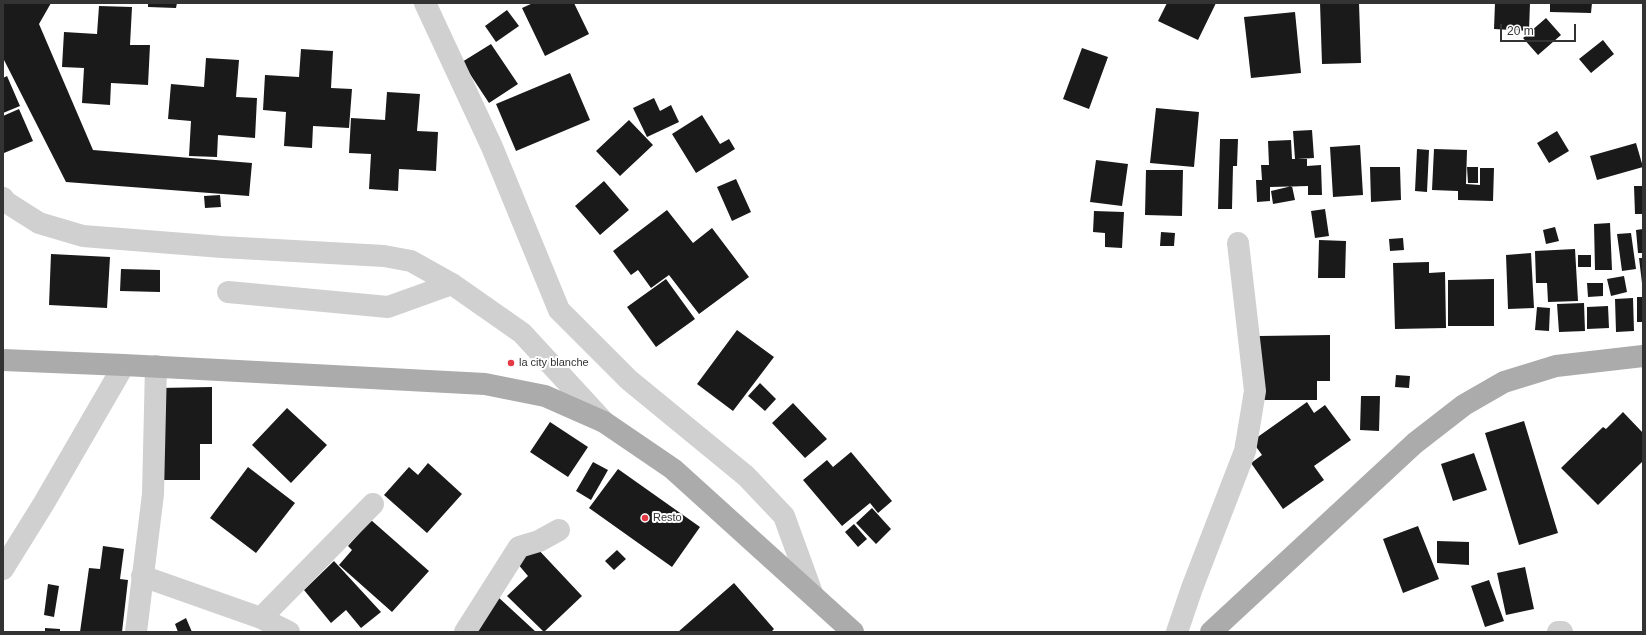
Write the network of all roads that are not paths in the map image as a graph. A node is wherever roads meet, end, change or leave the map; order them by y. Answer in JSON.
{"nodes":[{"id":1,"x":425,"y":3,"type":"edge"},
{"id":2,"x":3,"y":198,"type":"edge"},
{"id":3,"x":1238,"y":243,"type":"dead end"},
{"id":4,"x":452,"y":284,"type":"junction"},
{"id":5,"x":228,"y":292,"type":"dead end"},
{"id":6,"x":1643,"y":356,"type":"edge"},
{"id":7,"x":3,"y":360,"type":"edge"},
{"id":8,"x":124,"y":365,"type":"junction"},
{"id":9,"x":156,"y":366,"type":"junction"},
{"id":10,"x":604,"y":422,"type":"junction"},
{"id":11,"x":372,"y":504,"type":"dead end"},
{"id":12,"x":560,"y":530,"type":"dead end"},
{"id":13,"x":3,"y":569,"type":"edge"},
{"id":14,"x":142,"y":576,"type":"junction"},
{"id":15,"x":812,"y":594,"type":"junction"},
{"id":16,"x":261,"y":618,"type":"junction"},
{"id":17,"x":136,"y":632,"type":"edge"},
{"id":18,"x":289,"y":632,"type":"edge"},
{"id":19,"x":465,"y":632,"type":"edge"},
{"id":20,"x":853,"y":632,"type":"edge"},
{"id":21,"x":1177,"y":632,"type":"edge"},
{"id":22,"x":1211,"y":632,"type":"edge"},
{"id":23,"x":1558,"y":632,"type":"edge"},
{"id":24,"x":1562,"y":632,"type":"edge"}],
"edges":[{"from":1,"to":15,"type":"street"},
{"from":2,"to":4,"type":"street"},
{"from":3,"to":21,"type":"street"},
{"from":4,"to":5,"type":"street"},
{"from":4,"to":10,"type":"street"},
{"from":6,"to":22,"type":"main road"},
{"from":7,"to":8,"type":"main road"},
{"from":8,"to":9,"type":"main road"},
{"from":8,"to":13,"type":"street"},
{"from":9,"to":10,"type":"main road"},
{"from":9,"to":14,"type":"street"},
{"from":10,"to":15,"type":"main road"},
{"from":11,"to":16,"type":"street"},
{"from":12,"to":19,"type":"street"},
{"from":14,"to":16,"type":"street"},
{"from":14,"to":17,"type":"street"},
{"from":15,"to":20,"type":"main road"},
{"from":16,"to":18,"type":"street"},
{"from":23,"to":24,"type":"street"}]}
